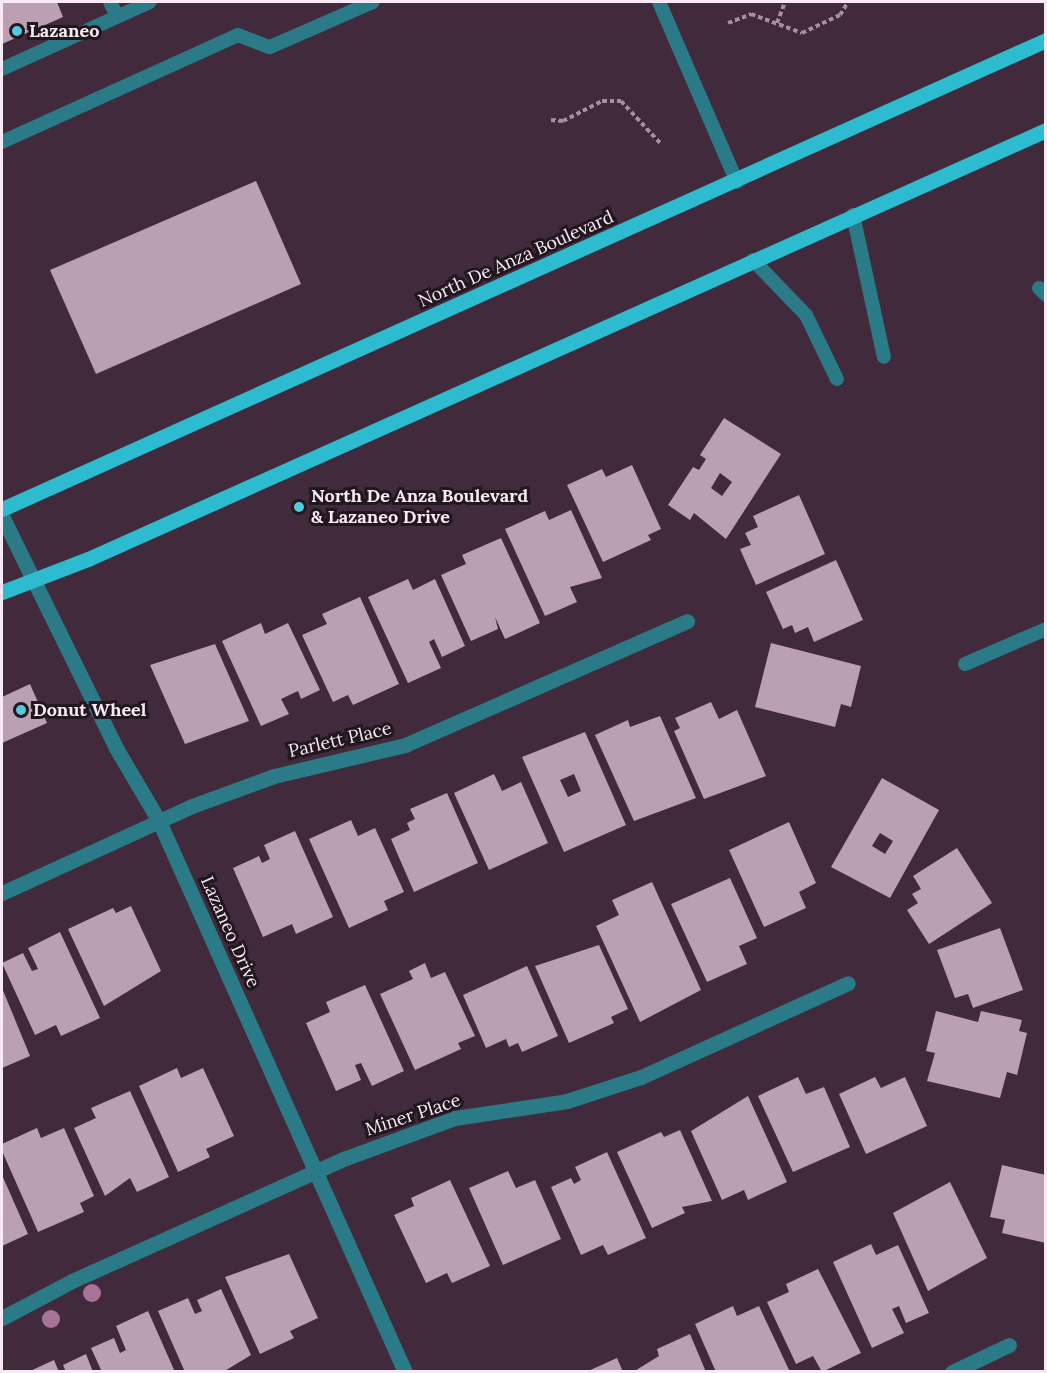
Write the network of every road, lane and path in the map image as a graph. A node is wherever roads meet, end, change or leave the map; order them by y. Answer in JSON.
{"nodes":[{"id":1,"x":110,"y":2,"type":"edge"},
{"id":2,"x":150,"y":2,"type":"edge"},
{"id":3,"x":373,"y":2,"type":"edge"},
{"id":4,"x":659,"y":2,"type":"edge"},
{"id":5,"x":785,"y":2,"type":"edge"},
{"id":6,"x":848,"y":2,"type":"edge"},
{"id":7,"x":117,"y":16,"type":"junction"},
{"id":8,"x":777,"y":23,"type":"junction"},
{"id":9,"x":728,"y":24,"type":"dead end"},
{"id":10,"x":1046,"y":40,"type":"edge"},
{"id":11,"x":2,"y":69,"type":"edge"},
{"id":12,"x":551,"y":120,"type":"dead end"},
{"id":13,"x":1046,"y":130,"type":"edge"},
{"id":14,"x":2,"y":142,"type":"edge"},
{"id":15,"x":661,"y":144,"type":"dead end"},
{"id":16,"x":737,"y":182,"type":"junction"},
{"id":17,"x":853,"y":215,"type":"junction"},
{"id":18,"x":753,"y":260,"type":"junction"},
{"id":19,"x":884,"y":357,"type":"dead end"},
{"id":20,"x":837,"y":379,"type":"dead end"},
{"id":21,"x":2,"y":509,"type":"edge"},
{"id":22,"x":2,"y":516,"type":"edge"},
{"id":23,"x":33,"y":580,"type":"junction"},
{"id":24,"x":2,"y":592,"type":"edge"},
{"id":25,"x":687,"y":621,"type":"dead end"},
{"id":26,"x":1046,"y":629,"type":"edge"},
{"id":27,"x":965,"y":664,"type":"dead end"},
{"id":28,"x":159,"y":821,"type":"junction"},
{"id":29,"x":2,"y":893,"type":"edge"},
{"id":30,"x":848,"y":983,"type":"dead end"},
{"id":31,"x":315,"y":1171,"type":"junction"},
{"id":32,"x":2,"y":1318,"type":"edge"},
{"id":33,"x":1010,"y":1345,"type":"dead end"},
{"id":34,"x":405,"y":1371,"type":"edge"},
{"id":35,"x":952,"y":1371,"type":"edge"}],
"edges":[{"from":1,"to":7,"type":"lane"},
{"from":2,"to":7,"type":"lane"},
{"from":3,"to":14,"type":"lane"},
{"from":4,"to":16,"type":"lane"},
{"from":5,"to":8,"type":"path"},
{"from":6,"to":8,"type":"path"},
{"from":7,"to":11,"type":"lane"},
{"from":8,"to":9,"type":"path"},
{"from":10,"to":16,"type":"main road","name":"North De Anza Boulevard"},
{"from":12,"to":15,"type":"path"},
{"from":13,"to":17,"type":"main road"},
{"from":16,"to":21,"type":"main road","name":"North De Anza Boulevard"},
{"from":17,"to":18,"type":"main road"},
{"from":17,"to":19,"type":"lane"},
{"from":18,"to":20,"type":"lane"},
{"from":18,"to":23,"type":"main road"},
{"from":22,"to":23,"type":"street","name":"Lazaneo Drive"},
{"from":23,"to":24,"type":"main road"},
{"from":23,"to":28,"type":"street","name":"Lazaneo Drive"},
{"from":25,"to":28,"type":"street","name":"Parlett Place"},
{"from":26,"to":27,"type":"lane"},
{"from":28,"to":29,"type":"street","name":"Parlett Place"},
{"from":28,"to":31,"type":"street","name":"Lazaneo Drive"},
{"from":30,"to":31,"type":"street","name":"Miner Place"},
{"from":31,"to":32,"type":"street","name":"Miner Place"},
{"from":31,"to":34,"type":"street","name":"Lazaneo Drive"},
{"from":33,"to":35,"type":"street"}]}
